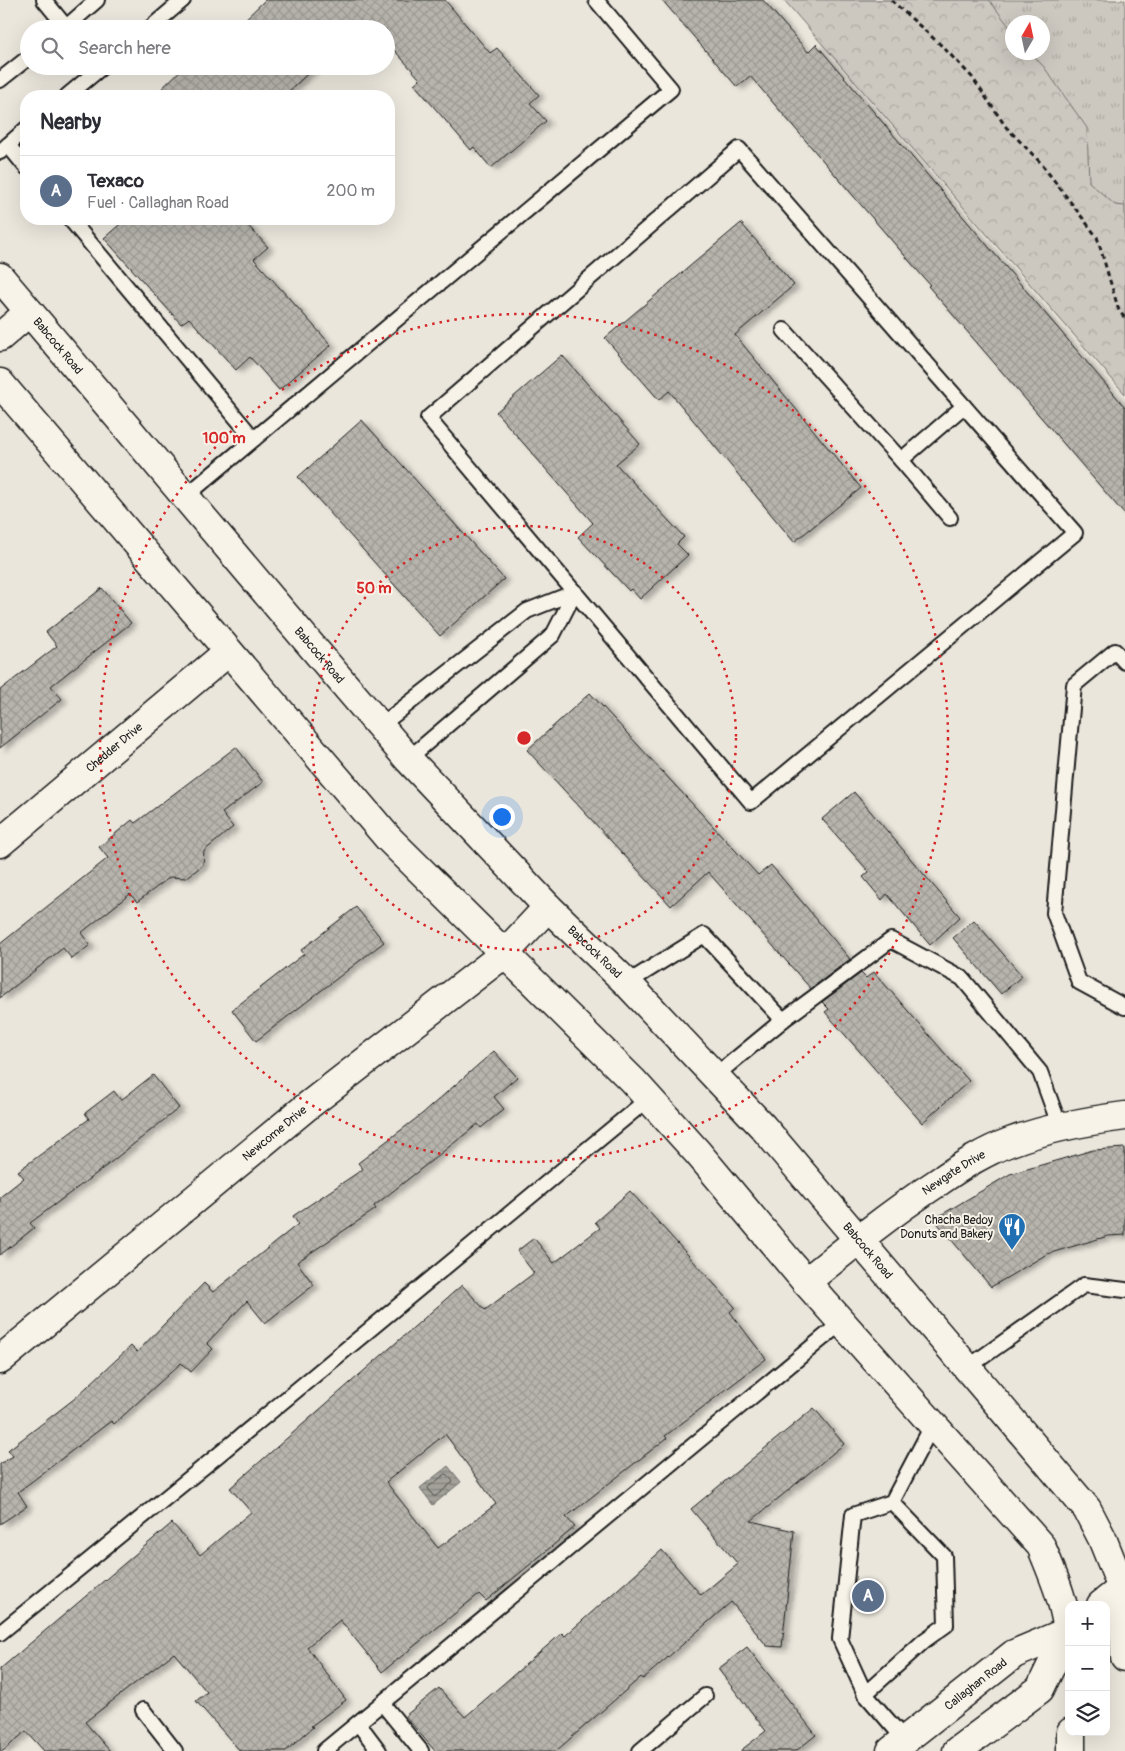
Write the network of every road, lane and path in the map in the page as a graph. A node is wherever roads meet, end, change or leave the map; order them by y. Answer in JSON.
{"nodes":[{"id":1,"x":44,"y":0,"type":"edge"},
{"id":2,"x":97,"y":0,"type":"edge"},
{"id":3,"x":183,"y":0,"type":"edge"},
{"id":4,"x":596,"y":0,"type":"edge"},
{"id":5,"x":891,"y":0,"type":"edge"},
{"id":6,"x":59,"y":20,"type":"edge"},
{"id":7,"x":74,"y":20,"type":"edge"},
{"id":8,"x":159,"y":20,"type":"edge"},
{"id":9,"x":20,"y":64,"type":"edge"},
{"id":10,"x":92,"y":75,"type":"edge"},
{"id":11,"x":0,"y":80,"type":"edge"},
{"id":12,"x":74,"y":90,"type":"edge"},
{"id":13,"x":20,"y":135,"type":"edge"},
{"id":14,"x":4,"y":149,"type":"edge"},
{"id":15,"x":20,"y":162,"type":"edge"},
{"id":16,"x":75,"y":225,"type":"edge"},
{"id":17,"x":0,"y":277,"type":"edge"},
{"id":18,"x":29,"y":312,"type":"junction"},
{"id":19,"x":1125,"y":318,"type":"edge"},
{"id":20,"x":784,"y":330,"type":"dead end"},
{"id":21,"x":0,"y":337,"type":"edge"},
{"id":22,"x":0,"y":383,"type":"edge"},
{"id":23,"x":964,"y":406,"type":"junction"},
{"id":24,"x":254,"y":439,"type":"junction"},
{"id":25,"x":901,"y":460,"type":"junction"},
{"id":26,"x":185,"y":497,"type":"junction"},
{"id":27,"x":950,"y":518,"type":"dead end"},
{"id":28,"x":575,"y":592,"type":"junction"},
{"id":29,"x":228,"y":652,"type":"junction"},
{"id":30,"x":1125,"y":662,"type":"edge"},
{"id":31,"x":380,"y":726,"type":"junction"},
{"id":32,"x":408,"y":758,"type":"junction"},
{"id":33,"x":0,"y":842,"type":"edge"},
{"id":34,"x":548,"y":907,"type":"junction"},
{"id":35,"x":504,"y":954,"type":"junction"},
{"id":36,"x":627,"y":983,"type":"junction"},
{"id":37,"x":1125,"y":1007,"type":"edge"},
{"id":38,"x":783,"y":1020,"type":"junction"},
{"id":39,"x":715,"y":1076,"type":"junction"},
{"id":40,"x":648,"y":1099,"type":"junction"},
{"id":41,"x":1125,"y":1116,"type":"edge"},
{"id":42,"x":1060,"y":1127,"type":"junction"},
{"id":43,"x":858,"y":1240,"type":"junction"},
{"id":44,"x":806,"y":1282,"type":"junction"},
{"id":45,"x":1125,"y":1290,"type":"edge"},
{"id":46,"x":842,"y":1322,"type":"junction"},
{"id":47,"x":0,"y":1360,"type":"edge"},
{"id":48,"x":967,"y":1368,"type":"junction"},
{"id":49,"x":933,"y":1424,"type":"junction"},
{"id":50,"x":892,"y":1502,"type":"junction"},
{"id":51,"x":1124,"y":1586,"type":"edge"},
{"id":52,"x":1106,"y":1601,"type":"edge"},
{"id":53,"x":1065,"y":1616,"type":"edge"},
{"id":54,"x":0,"y":1633,"type":"edge"},
{"id":55,"x":1065,"y":1633,"type":"edge"},
{"id":56,"x":1065,"y":1639,"type":"edge"},
{"id":57,"x":1125,"y":1657,"type":"edge"},
{"id":58,"x":865,"y":1694,"type":"junction"},
{"id":59,"x":705,"y":1696,"type":"dead end"},
{"id":60,"x":382,"y":1703,"type":"junction"},
{"id":61,"x":143,"y":1710,"type":"dead end"},
{"id":62,"x":358,"y":1723,"type":"junction"},
{"id":63,"x":1071,"y":1736,"type":"edge"},
{"id":64,"x":898,"y":1746,"type":"edge"},
{"id":65,"x":175,"y":1751,"type":"edge"},
{"id":66,"x":324,"y":1751,"type":"edge"},
{"id":67,"x":378,"y":1751,"type":"edge"},
{"id":68,"x":421,"y":1751,"type":"edge"},
{"id":69,"x":640,"y":1751,"type":"edge"},
{"id":70,"x":957,"y":1751,"type":"edge"},
{"id":71,"x":1071,"y":1751,"type":"edge"}],
"edges":[{"from":1,"to":6,"type":"lane"},
{"from":2,"to":7,"type":"lane"},
{"from":3,"to":8,"type":"lane"},
{"from":4,"to":24,"type":"lane"},
{"from":5,"to":19,"type":"path"},
{"from":9,"to":11,"type":"lane"},
{"from":10,"to":12,"type":"lane"},
{"from":13,"to":14,"type":"lane"},
{"from":14,"to":15,"type":"lane"},
{"from":16,"to":24,"type":"lane"},
{"from":17,"to":18,"type":"main road","name":"Babcock Road"},
{"from":18,"to":21,"type":"main road"},
{"from":18,"to":26,"type":"main road","name":"Babcock Road"},
{"from":20,"to":25,"type":"lane"},
{"from":22,"to":29,"type":"main road"},
{"from":23,"to":25,"type":"lane"},
{"from":23,"to":28,"type":"lane"},
{"from":23,"to":28,"type":"lane"},
{"from":24,"to":26,"type":"lane"},
{"from":25,"to":27,"type":"lane"},
{"from":26,"to":31,"type":"main road","name":"Babcock Road"},
{"from":28,"to":31,"type":"lane"},
{"from":28,"to":32,"type":"lane"},
{"from":29,"to":33,"type":"main road","name":"Chedder Drive"},
{"from":29,"to":35,"type":"main road"},
{"from":30,"to":37,"type":"lane"},
{"from":31,"to":32,"type":"main road","name":"Babcock Road"},
{"from":32,"to":34,"type":"main road","name":"Babcock Road"},
{"from":34,"to":35,"type":"main road","name":"Newcome Drive"},
{"from":34,"to":36,"type":"main road","name":"Babcock Road"},
{"from":35,"to":40,"type":"main road"},
{"from":35,"to":47,"type":"main road","name":"Newcome Drive"},
{"from":36,"to":38,"type":"lane"},
{"from":36,"to":39,"type":"main road","name":"Babcock Road"},
{"from":38,"to":39,"type":"lane"},
{"from":38,"to":42,"type":"lane"},
{"from":39,"to":43,"type":"main road","name":"Babcock Road"},
{"from":40,"to":44,"type":"main road"},
{"from":40,"to":54,"type":"lane"},
{"from":41,"to":42,"type":"main road","name":"Newgate Drive"},
{"from":42,"to":43,"type":"main road","name":"Newgate Drive"},
{"from":43,"to":44,"type":"main road","name":"Newgate Drive"},
{"from":43,"to":48,"type":"main road","name":"Babcock Road"},
{"from":44,"to":46,"type":"main road"},
{"from":45,"to":48,"type":"lane"},
{"from":46,"to":49,"type":"main road"},
{"from":46,"to":60,"type":"lane"},
{"from":48,"to":51,"type":"main road","name":"Babcock Road"},
{"from":49,"to":50,"type":"lane"},
{"from":49,"to":53,"type":"main road"},
{"from":50,"to":58,"type":"lane"},
{"from":50,"to":58,"type":"lane"},
{"from":51,"to":52,"type":"main road"},
{"from":51,"to":57,"type":"main road","name":"Babcock Road"},
{"from":55,"to":64,"type":"main road","name":"Callaghan Road"},
{"from":56,"to":70,"type":"main road"},
{"from":58,"to":64,"type":"lane"},
{"from":59,"to":69,"type":"lane"},
{"from":60,"to":62,"type":"lane"},
{"from":60,"to":68,"type":"lane"},
{"from":61,"to":65,"type":"lane"},
{"from":62,"to":66,"type":"lane"},
{"from":62,"to":67,"type":"lane"},
{"from":63,"to":71,"type":"main road"}]}
